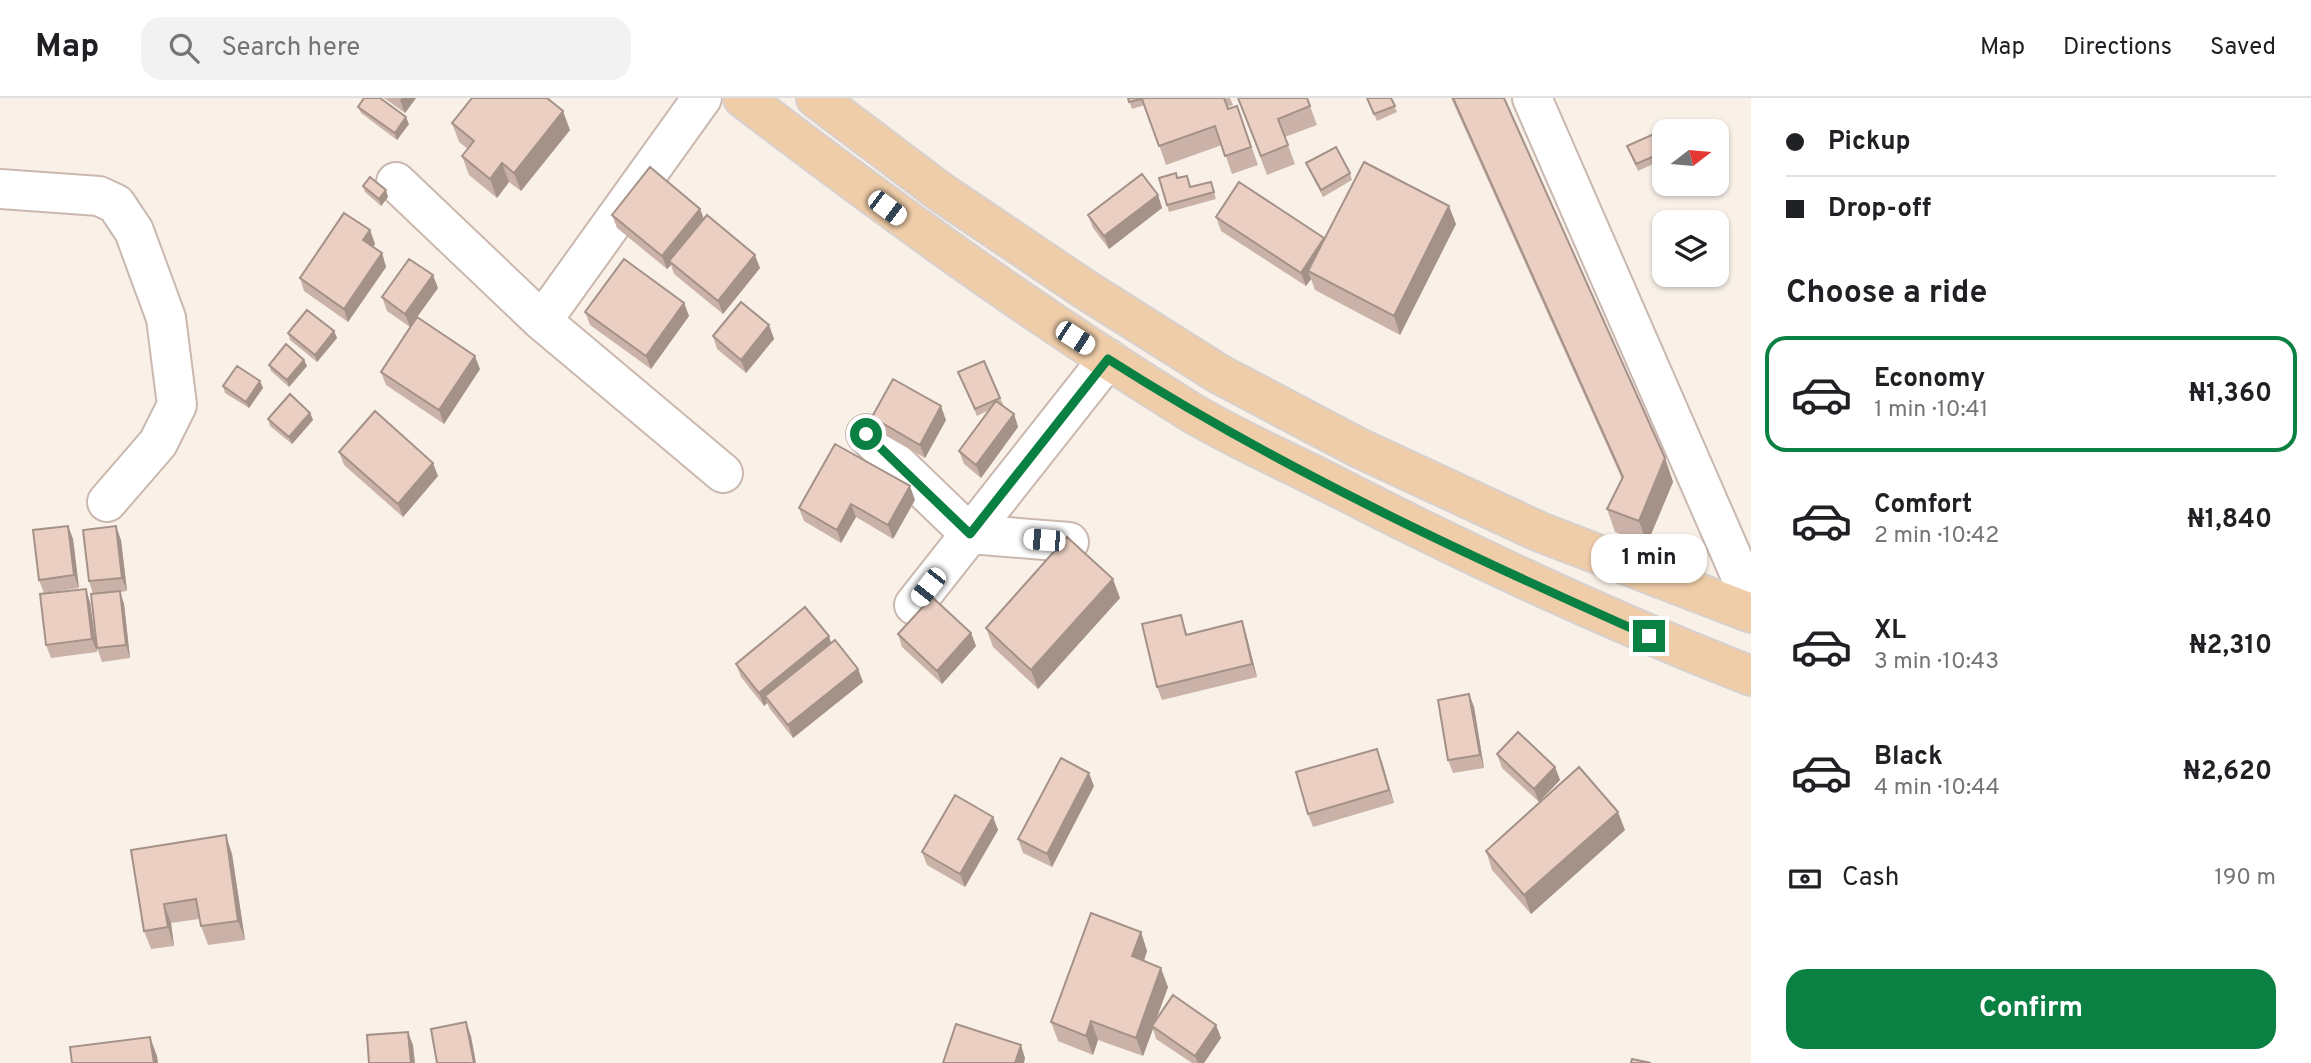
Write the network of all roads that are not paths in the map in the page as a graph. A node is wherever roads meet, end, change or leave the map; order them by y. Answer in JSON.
{"nodes":[{"id":1,"x":702,"y":98,"type":"edge"},
{"id":2,"x":743,"y":98,"type":"edge"},
{"id":3,"x":816,"y":98,"type":"edge"},
{"id":4,"x":1532,"y":98,"type":"edge"},
{"id":5,"x":396,"y":183,"type":"dead end"},
{"id":6,"x":0,"y":189,"type":"edge"},
{"id":7,"x":542,"y":321,"type":"junction"},
{"id":8,"x":1108,"y":359,"type":"junction"},
{"id":9,"x":866,"y":434,"type":"dead end"},
{"id":10,"x":723,"y":473,"type":"dead end"},
{"id":11,"x":107,"y":502,"type":"dead end"},
{"id":12,"x":970,"y":534,"type":"junction"},
{"id":13,"x":1069,"y":542,"type":"edge"},
{"id":14,"x":1751,"y":600,"type":"edge"},
{"id":15,"x":914,"y":605,"type":"dead end"},
{"id":16,"x":1751,"y":613,"type":"edge"},
{"id":17,"x":1751,"y":676,"type":"edge"}],
"edges":[{"from":1,"to":7,"type":"street"},
{"from":2,"to":8,"type":"main road"},
{"from":3,"to":16,"type":"main road"},
{"from":4,"to":14,"type":"street"},
{"from":5,"to":7,"type":"street"},
{"from":6,"to":11,"type":"street"},
{"from":7,"to":10,"type":"street"},
{"from":8,"to":12,"type":"street"},
{"from":8,"to":17,"type":"main road"},
{"from":9,"to":12,"type":"street"},
{"from":12,"to":13,"type":"street"},
{"from":12,"to":15,"type":"street"}]}
